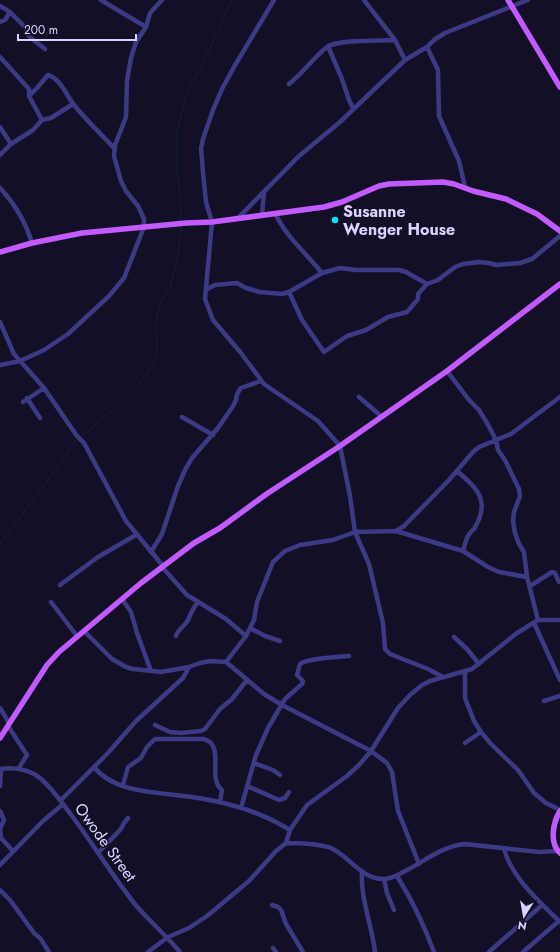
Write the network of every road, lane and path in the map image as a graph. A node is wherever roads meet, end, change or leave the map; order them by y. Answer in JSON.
{"nodes":[{"id":1,"x":101,"y":0,"type":"edge"},
{"id":2,"x":162,"y":0,"type":"edge"},
{"id":3,"x":274,"y":0,"type":"edge"},
{"id":4,"x":364,"y":0,"type":"edge"},
{"id":5,"x":508,"y":0,"type":"edge"},
{"id":6,"x":528,"y":0,"type":"edge"},
{"id":7,"x":0,"y":6,"type":"edge"},
{"id":8,"x":512,"y":7,"type":"junction"},
{"id":9,"x":10,"y":12,"type":"junction"},
{"id":10,"x":0,"y":22,"type":"edge"},
{"id":11,"x":146,"y":27,"type":"junction"},
{"id":12,"x":395,"y":40,"type":"junction"},
{"id":13,"x":328,"y":46,"type":"junction"},
{"id":14,"x":427,"y":47,"type":"junction"},
{"id":15,"x":45,"y":49,"type":"dead end"},
{"id":16,"x":0,"y":57,"type":"edge"},
{"id":17,"x":405,"y":60,"type":"junction"},
{"id":18,"x":289,"y":84,"type":"dead end"},
{"id":19,"x":560,"y":87,"type":"edge"},
{"id":20,"x":29,"y":96,"type":"junction"},
{"id":21,"x":73,"y":104,"type":"junction"},
{"id":22,"x":353,"y":108,"type":"junction"},
{"id":23,"x":42,"y":120,"type":"junction"},
{"id":24,"x":0,"y":127,"type":"edge"},
{"id":25,"x":11,"y":144,"type":"junction"},
{"id":26,"x":114,"y":148,"type":"junction"},
{"id":27,"x":0,"y":155,"type":"edge"},
{"id":28,"x":465,"y":187,"type":"junction"},
{"id":29,"x":0,"y":188,"type":"edge"},
{"id":30,"x":264,"y":192,"type":"junction"},
{"id":31,"x":275,"y":213,"type":"junction"},
{"id":32,"x":262,"y":215,"type":"junction"},
{"id":33,"x":238,"y":218,"type":"junction"},
{"id":34,"x":212,"y":222,"type":"junction"},
{"id":35,"x":144,"y":228,"type":"junction"},
{"id":36,"x":560,"y":231,"type":"edge"},
{"id":37,"x":560,"y":236,"type":"edge"},
{"id":38,"x":32,"y":243,"type":"junction"},
{"id":39,"x":0,"y":252,"type":"edge"},
{"id":40,"x":322,"y":273,"type":"junction"},
{"id":41,"x":427,"y":284,"type":"junction"},
{"id":42,"x":560,"y":284,"type":"edge"},
{"id":43,"x":207,"y":289,"type":"junction"},
{"id":44,"x":289,"y":292,"type":"junction"},
{"id":45,"x":0,"y":322,"type":"edge"},
{"id":46,"x":20,"y":361,"type":"junction"},
{"id":47,"x":0,"y":365,"type":"edge"},
{"id":48,"x":447,"y":371,"type":"junction"},
{"id":49,"x":261,"y":381,"type":"junction"},
{"id":50,"x":44,"y":388,"type":"junction"},
{"id":51,"x":359,"y":397,"type":"dead end"},
{"id":52,"x":560,"y":397,"type":"edge"},
{"id":53,"x":381,"y":416,"type":"junction"},
{"id":54,"x":182,"y":417,"type":"dead end"},
{"id":55,"x":40,"y":418,"type":"dead end"},
{"id":56,"x":213,"y":435,"type":"junction"},
{"id":57,"x":496,"y":440,"type":"junction"},
{"id":58,"x":340,"y":446,"type":"junction"},
{"id":59,"x":457,"y":471,"type":"junction"},
{"id":60,"x":396,"y":531,"type":"junction"},
{"id":61,"x":356,"y":532,"type":"junction"},
{"id":62,"x":136,"y":535,"type":"junction"},
{"id":63,"x":463,"y":550,"type":"junction"},
{"id":64,"x":152,"y":552,"type":"junction"},
{"id":65,"x":163,"y":566,"type":"junction"},
{"id":66,"x":527,"y":577,"type":"junction"},
{"id":67,"x":559,"y":582,"type":"dead end"},
{"id":68,"x":60,"y":585,"type":"dead end"},
{"id":69,"x":530,"y":586,"type":"junction"},
{"id":70,"x":122,"y":598,"type":"junction"},
{"id":71,"x":51,"y":602,"type":"dead end"},
{"id":72,"x":198,"y":602,"type":"junction"},
{"id":73,"x":560,"y":620,"type":"edge"},
{"id":74,"x":536,"y":622,"type":"junction"},
{"id":75,"x":250,"y":628,"type":"junction"},
{"id":76,"x":84,"y":631,"type":"junction"},
{"id":77,"x":77,"y":636,"type":"junction"},
{"id":78,"x":176,"y":636,"type":"dead end"},
{"id":79,"x":246,"y":636,"type":"junction"},
{"id":80,"x":454,"y":637,"type":"dead end"},
{"id":81,"x":280,"y":641,"type":"dead end"},
{"id":82,"x":349,"y":656,"type":"dead end"},
{"id":83,"x":226,"y":662,"type":"junction"},
{"id":84,"x":479,"y":664,"type":"junction"},
{"id":85,"x":189,"y":667,"type":"junction"},
{"id":86,"x":151,"y":672,"type":"junction"},
{"id":87,"x":465,"y":672,"type":"junction"},
{"id":88,"x":443,"y":677,"type":"junction"},
{"id":89,"x":247,"y":680,"type":"junction"},
{"id":90,"x":560,"y":680,"type":"edge"},
{"id":91,"x":560,"y":696,"type":"edge"},
{"id":92,"x":544,"y":701,"type":"dead end"},
{"id":93,"x":282,"y":705,"type":"junction"},
{"id":94,"x":0,"y":708,"type":"edge"},
{"id":95,"x":8,"y":724,"type":"junction"},
{"id":96,"x":155,"y":724,"type":"dead end"},
{"id":97,"x":482,"y":732,"type":"junction"},
{"id":98,"x":0,"y":738,"type":"edge"},
{"id":99,"x":465,"y":743,"type":"dead end"},
{"id":100,"x":371,"y":751,"type":"junction"},
{"id":101,"x":254,"y":763,"type":"junction"},
{"id":102,"x":94,"y":767,"type":"junction"},
{"id":103,"x":19,"y":768,"type":"junction"},
{"id":104,"x":0,"y":769,"type":"edge"},
{"id":105,"x":280,"y":775,"type":"dead end"},
{"id":106,"x":123,"y":785,"type":"junction"},
{"id":107,"x":0,"y":786,"type":"edge"},
{"id":108,"x":247,"y":786,"type":"junction"},
{"id":109,"x":289,"y":792,"type":"dead end"},
{"id":110,"x":62,"y":802,"type":"junction"},
{"id":111,"x":220,"y":802,"type":"junction"},
{"id":112,"x":241,"y":808,"type":"junction"},
{"id":113,"x":0,"y":811,"type":"edge"},
{"id":114,"x":560,"y":811,"type":"edge"},
{"id":115,"x":128,"y":818,"type":"dead end"},
{"id":116,"x":0,"y":830,"type":"edge"},
{"id":117,"x":290,"y":830,"type":"junction"},
{"id":118,"x":286,"y":843,"type":"junction"},
{"id":119,"x":504,"y":849,"type":"junction"},
{"id":120,"x":13,"y":851,"type":"junction"},
{"id":121,"x":99,"y":852,"type":"junction"},
{"id":122,"x":559,"y":852,"type":"edge"},
{"id":123,"x":419,"y":864,"type":"junction"},
{"id":124,"x":0,"y":865,"type":"edge"},
{"id":125,"x":362,"y":871,"type":"junction"},
{"id":126,"x":397,"y":876,"type":"junction"},
{"id":127,"x":384,"y":879,"type":"junction"},
{"id":128,"x":0,"y":890,"type":"edge"},
{"id":129,"x":542,"y":904,"type":"junction"},
{"id":130,"x":272,"y":905,"type":"dead end"},
{"id":131,"x":394,"y":910,"type":"dead end"},
{"id":132,"x":560,"y":921,"type":"edge"},
{"id":133,"x":168,"y":937,"type":"junction"},
{"id":134,"x":49,"y":952,"type":"edge"},
{"id":135,"x":148,"y":952,"type":"edge"},
{"id":136,"x":180,"y":952,"type":"edge"},
{"id":137,"x":303,"y":952,"type":"edge"},
{"id":138,"x":375,"y":952,"type":"edge"},
{"id":139,"x":434,"y":952,"type":"edge"},
{"id":140,"x":489,"y":952,"type":"edge"},
{"id":141,"x":523,"y":952,"type":"edge"}],
"edges":[{"from":1,"to":11,"type":"street"},
{"from":2,"to":11,"type":"street"},
{"from":3,"to":34,"type":"street"},
{"from":4,"to":12,"type":"street"},
{"from":5,"to":8,"type":"main road"},
{"from":6,"to":8,"type":"street"},
{"from":7,"to":9,"type":"street"},
{"from":8,"to":14,"type":"street"},
{"from":8,"to":19,"type":"main road"},
{"from":9,"to":10,"type":"street"},
{"from":9,"to":15,"type":"street"},
{"from":11,"to":26,"type":"street"},
{"from":12,"to":13,"type":"street"},
{"from":12,"to":17,"type":"street"},
{"from":13,"to":18,"type":"street"},
{"from":13,"to":22,"type":"street"},
{"from":14,"to":17,"type":"street"},
{"from":14,"to":28,"type":"street"},
{"from":16,"to":20,"type":"street"},
{"from":17,"to":22,"type":"street"},
{"from":20,"to":21,"type":"street"},
{"from":20,"to":23,"type":"street"},
{"from":21,"to":23,"type":"street"},
{"from":21,"to":26,"type":"street"},
{"from":22,"to":30,"type":"street"},
{"from":23,"to":25,"type":"street"},
{"from":24,"to":25,"type":"street"},
{"from":25,"to":27,"type":"street"},
{"from":26,"to":35,"type":"street"},
{"from":28,"to":31,"type":"main road"},
{"from":28,"to":36,"type":"main road"},
{"from":29,"to":38,"type":"street"},
{"from":30,"to":32,"type":"street"},
{"from":30,"to":33,"type":"street"},
{"from":31,"to":32,"type":"main road"},
{"from":31,"to":40,"type":"street"},
{"from":32,"to":33,"type":"main road"},
{"from":33,"to":34,"type":"main road"},
{"from":34,"to":35,"type":"main road"},
{"from":34,"to":43,"type":"street"},
{"from":35,"to":38,"type":"main road"},
{"from":35,"to":46,"type":"street"},
{"from":37,"to":41,"type":"street"},
{"from":38,"to":39,"type":"main road"},
{"from":40,"to":41,"type":"street"},
{"from":40,"to":44,"type":"street"},
{"from":41,"to":44,"type":"street"},
{"from":42,"to":48,"type":"main road"},
{"from":43,"to":44,"type":"street"},
{"from":43,"to":49,"type":"street"},
{"from":45,"to":46,"type":"street"},
{"from":46,"to":47,"type":"street"},
{"from":46,"to":50,"type":"street"},
{"from":48,"to":53,"type":"main road"},
{"from":48,"to":57,"type":"street"},
{"from":49,"to":56,"type":"street"},
{"from":49,"to":58,"type":"street"},
{"from":50,"to":55,"type":"street"},
{"from":50,"to":62,"type":"street"},
{"from":51,"to":53,"type":"street"},
{"from":52,"to":57,"type":"street"},
{"from":53,"to":58,"type":"main road"},
{"from":54,"to":56,"type":"street"},
{"from":56,"to":64,"type":"street"},
{"from":57,"to":59,"type":"street"},
{"from":57,"to":66,"type":"street"},
{"from":58,"to":61,"type":"street"},
{"from":58,"to":65,"type":"main road"},
{"from":59,"to":60,"type":"street"},
{"from":59,"to":63,"type":"street"},
{"from":60,"to":61,"type":"street"},
{"from":60,"to":63,"type":"street"},
{"from":61,"to":75,"type":"street"},
{"from":61,"to":88,"type":"street"},
{"from":62,"to":64,"type":"street"},
{"from":62,"to":68,"type":"street"},
{"from":63,"to":66,"type":"street"},
{"from":64,"to":65,"type":"street"},
{"from":65,"to":70,"type":"main road"},
{"from":65,"to":72,"type":"street"},
{"from":66,"to":69,"type":"street"},
{"from":67,"to":69,"type":"street"},
{"from":69,"to":74,"type":"street"},
{"from":70,"to":76,"type":"main road"},
{"from":70,"to":86,"type":"street"},
{"from":71,"to":77,"type":"street"},
{"from":72,"to":78,"type":"street"},
{"from":72,"to":79,"type":"street"},
{"from":73,"to":74,"type":"street"},
{"from":74,"to":84,"type":"street"},
{"from":74,"to":90,"type":"street"},
{"from":75,"to":79,"type":"street"},
{"from":75,"to":81,"type":"street"},
{"from":76,"to":77,"type":"main road"},
{"from":76,"to":86,"type":"street"},
{"from":77,"to":95,"type":"main road"},
{"from":79,"to":83,"type":"street"},
{"from":80,"to":84,"type":"street"},
{"from":82,"to":93,"type":"street"},
{"from":83,"to":85,"type":"street"},
{"from":83,"to":89,"type":"street"},
{"from":84,"to":87,"type":"street"},
{"from":85,"to":86,"type":"street"},
{"from":85,"to":102,"type":"street"},
{"from":87,"to":88,"type":"street"},
{"from":87,"to":97,"type":"street"},
{"from":88,"to":100,"type":"street"},
{"from":89,"to":93,"type":"street"},
{"from":89,"to":96,"type":"street"},
{"from":91,"to":92,"type":"street"},
{"from":93,"to":100,"type":"street"},
{"from":93,"to":101,"type":"street"},
{"from":94,"to":95,"type":"street"},
{"from":95,"to":98,"type":"main road"},
{"from":95,"to":103,"type":"street"},
{"from":97,"to":99,"type":"street"},
{"from":97,"to":114,"type":"street"},
{"from":100,"to":117,"type":"street"},
{"from":100,"to":123,"type":"street"},
{"from":101,"to":105,"type":"street"},
{"from":101,"to":108,"type":"street"},
{"from":102,"to":106,"type":"street"},
{"from":102,"to":110,"type":"street"},
{"from":103,"to":104,"type":"street","name":"Owode Street"},
{"from":103,"to":110,"type":"street","name":"Owode Street"},
{"from":104,"to":107,"type":"street"},
{"from":106,"to":111,"type":"street"},
{"from":106,"to":111,"type":"street"},
{"from":108,"to":109,"type":"street"},
{"from":108,"to":112,"type":"street"},
{"from":110,"to":120,"type":"street"},
{"from":110,"to":121,"type":"street","name":"Owode Street"},
{"from":111,"to":112,"type":"street"},
{"from":112,"to":117,"type":"street"},
{"from":113,"to":116,"type":"street"},
{"from":114,"to":122,"type":"main road"},
{"from":115,"to":121,"type":"street"},
{"from":116,"to":120,"type":"street"},
{"from":117,"to":118,"type":"street"},
{"from":118,"to":125,"type":"street"},
{"from":118,"to":133,"type":"street"},
{"from":119,"to":122,"type":"street"},
{"from":119,"to":123,"type":"street"},
{"from":119,"to":129,"type":"street"},
{"from":120,"to":124,"type":"street"},
{"from":121,"to":133,"type":"street","name":"Owode Street"},
{"from":123,"to":126,"type":"street"},
{"from":125,"to":127,"type":"street"},
{"from":125,"to":138,"type":"street"},
{"from":126,"to":127,"type":"street"},
{"from":126,"to":139,"type":"street"},
{"from":127,"to":131,"type":"street"},
{"from":128,"to":134,"type":"street"},
{"from":129,"to":132,"type":"street"},
{"from":129,"to":140,"type":"street"},
{"from":130,"to":137,"type":"street"},
{"from":132,"to":141,"type":"street"},
{"from":133,"to":135,"type":"street"},
{"from":133,"to":136,"type":"street","name":"Owode Street"}]}
